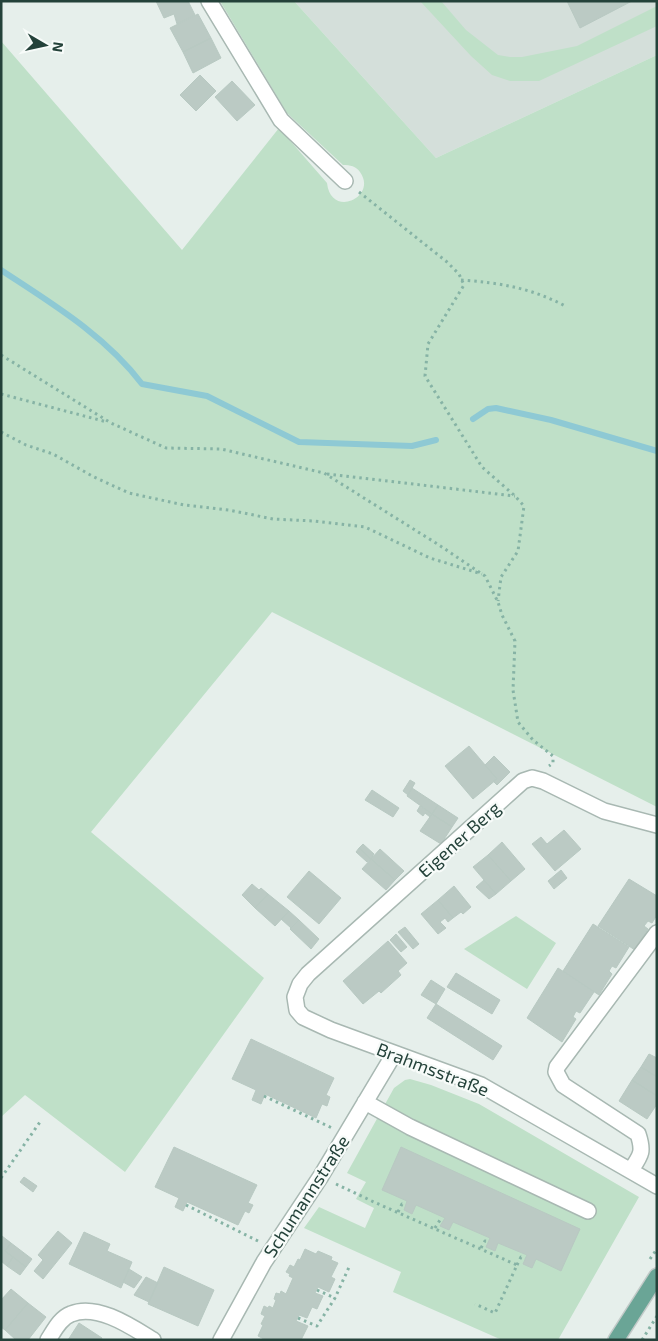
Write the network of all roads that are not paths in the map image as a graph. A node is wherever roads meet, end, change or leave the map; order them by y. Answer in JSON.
{"nodes":[{"id":1,"x":208,"y":1,"type":"edge"},
{"id":2,"x":345,"y":181,"type":"road end"},
{"id":3,"x":657,"y":825,"type":"edge"},
{"id":4,"x":657,"y":933,"type":"edge"},
{"id":5,"x":295,"y":997,"type":"joint"},
{"id":6,"x":394,"y":1054,"type":"junction"},
{"id":7,"x":365,"y":1102,"type":"junction"},
{"id":8,"x":631,"y":1170,"type":"junction"},
{"id":9,"x":657,"y":1186,"type":"edge"},
{"id":10,"x":588,"y":1211,"type":"dead end"},
{"id":11,"x":657,"y":1276,"type":"edge"},
{"id":12,"x":48,"y":1340,"type":"edge"},
{"id":13,"x":153,"y":1340,"type":"edge"},
{"id":14,"x":221,"y":1340,"type":"edge"},
{"id":15,"x":616,"y":1340,"type":"edge"}],
"edges":[{"from":1,"to":2,"type":"street"},
{"from":3,"to":5,"type":"street","name":"Eigener Berg"},
{"from":4,"to":8,"type":"street"},
{"from":5,"to":6,"type":"street","name":"Brahmsstraße"},
{"from":6,"to":7,"type":"street","name":"Schumannstraße"},
{"from":6,"to":8,"type":"street","name":"Brahmsstraße"},
{"from":7,"to":10,"type":"street"},
{"from":7,"to":14,"type":"street","name":"Schumannstraße"},
{"from":8,"to":9,"type":"street","name":"Brahmsstraße"},
{"from":11,"to":15,"type":"main road"},
{"from":12,"to":13,"type":"street"}]}
